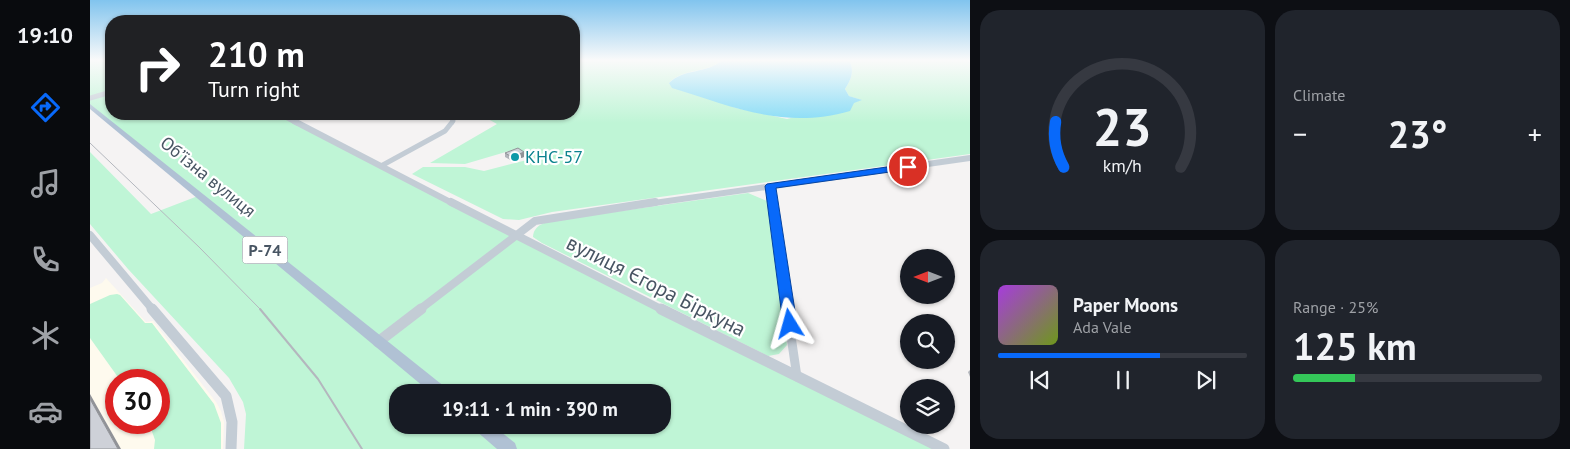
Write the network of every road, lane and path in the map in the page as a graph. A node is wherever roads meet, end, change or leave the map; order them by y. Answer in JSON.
{"nodes":[{"id":1,"x":105,"y":94,"type":"edge"},
{"id":2,"x":90,"y":98,"type":"edge"},
{"id":3,"x":90,"y":106,"type":"edge"},
{"id":4,"x":105,"y":118,"type":"edge"},
{"id":5,"x":107,"y":120,"type":"edge"},
{"id":6,"x":292,"y":120,"type":"edge"},
{"id":7,"x":452,"y":120,"type":"edge"},
{"id":8,"x":970,"y":158,"type":"edge"},
{"id":9,"x":381,"y":166,"type":"junction"},
{"id":10,"x":770,"y":186,"type":"junction"},
{"id":11,"x":90,"y":235,"type":"edge"},
{"id":12,"x":514,"y":236,"type":"junction"},
{"id":13,"x":378,"y":342,"type":"junction"},
{"id":14,"x":797,"y":378,"type":"junction"},
{"id":15,"x":430,"y":384,"type":"edge"},
{"id":16,"x":491,"y":434,"type":"edge"},
{"id":17,"x":231,"y":449,"type":"edge"},
{"id":18,"x":509,"y":449,"type":"edge"},
{"id":19,"x":944,"y":449,"type":"edge"}],
"edges":[{"from":1,"to":2,"type":"street"},
{"from":3,"to":4,"type":"main road","name":"Обʼїзна вулиця","number":"Р-74"},
{"from":5,"to":13,"type":"main road","name":"Обʼїзна вулиця","number":"Р-74"},
{"from":6,"to":9,"type":"street","name":"вулиця Єгора Біркуна"},
{"from":7,"to":9,"type":"street"},
{"from":8,"to":10,"type":"street"},
{"from":9,"to":12,"type":"street","name":"вулиця Єгора Біркуна"},
{"from":10,"to":12,"type":"street"},
{"from":10,"to":14,"type":"street"},
{"from":11,"to":17,"type":"street"},
{"from":12,"to":13,"type":"street"},
{"from":12,"to":14,"type":"street","name":"вулиця Єгора Біркуна"},
{"from":13,"to":15,"type":"main road","name":"Обʼїзна вулиця","number":"Р-74"},
{"from":14,"to":19,"type":"street","name":"вулиця Єгора Біркуна"},
{"from":16,"to":18,"type":"main road"}]}
